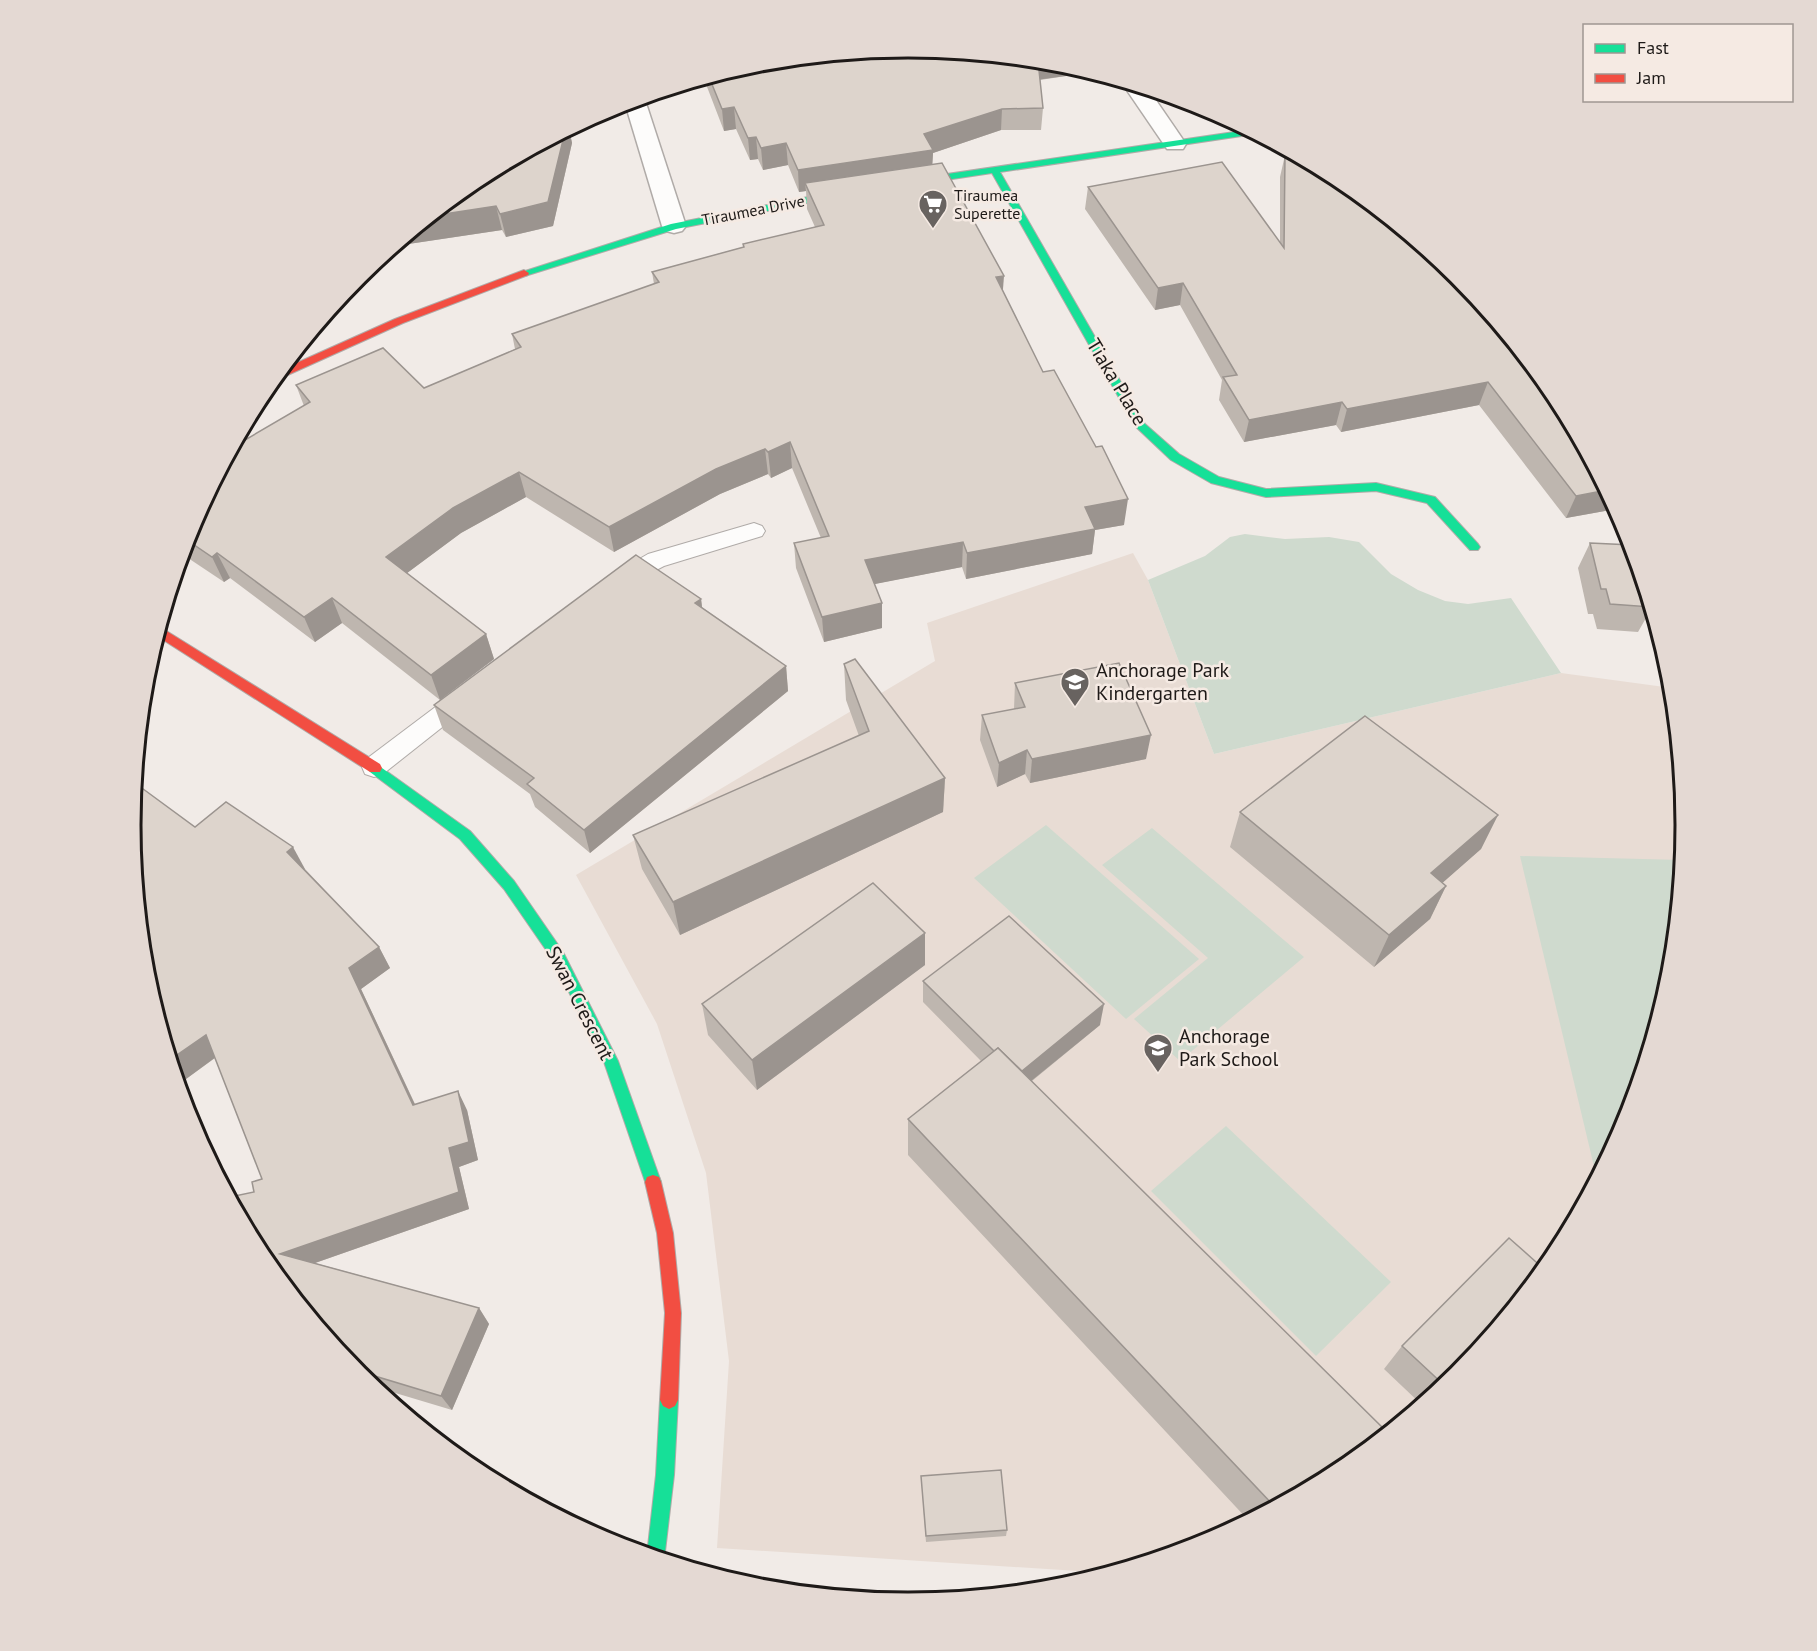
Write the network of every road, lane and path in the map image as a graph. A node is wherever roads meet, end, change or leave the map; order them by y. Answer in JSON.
{"nodes":[{"id":1,"x":1141,"y":95,"type":"edge"},
{"id":2,"x":638,"y":108,"type":"edge"},
{"id":3,"x":1239,"y":134,"type":"edge"},
{"id":4,"x":1174,"y":144,"type":"junction"},
{"id":5,"x":994,"y":169,"type":"junction"},
{"id":6,"x":888,"y":186,"type":"edge"},
{"id":7,"x":864,"y":190,"type":"edge"},
{"id":8,"x":674,"y":226,"type":"junction"},
{"id":9,"x":293,"y":369,"type":"edge"},
{"id":10,"x":754,"y":531,"type":"dead end"},
{"id":11,"x":1474,"y":547,"type":"dead end"},
{"id":12,"x":604,"y":592,"type":"edge"},
{"id":13,"x":166,"y":635,"type":"edge"},
{"id":14,"x":480,"y":686,"type":"edge"},
{"id":15,"x":374,"y":767,"type":"junction"},
{"id":16,"x":657,"y":1550,"type":"edge"}],
"edges":[{"from":1,"to":4,"type":"street"},
{"from":2,"to":8,"type":"street"},
{"from":3,"to":4,"type":"street"},
{"from":4,"to":5,"type":"street"},
{"from":5,"to":6,"type":"street"},
{"from":5,"to":11,"type":"street","name":"Tiaka Place"},
{"from":7,"to":8,"type":"street","name":"Tiraumea Drive"},
{"from":8,"to":9,"type":"street","name":"Tiraumea Drive"},
{"from":10,"to":12,"type":"lane"},
{"from":13,"to":15,"type":"street","name":"Swan Crescent"},
{"from":14,"to":15,"type":"lane"},
{"from":15,"to":16,"type":"street","name":"Swan Crescent"}]}
